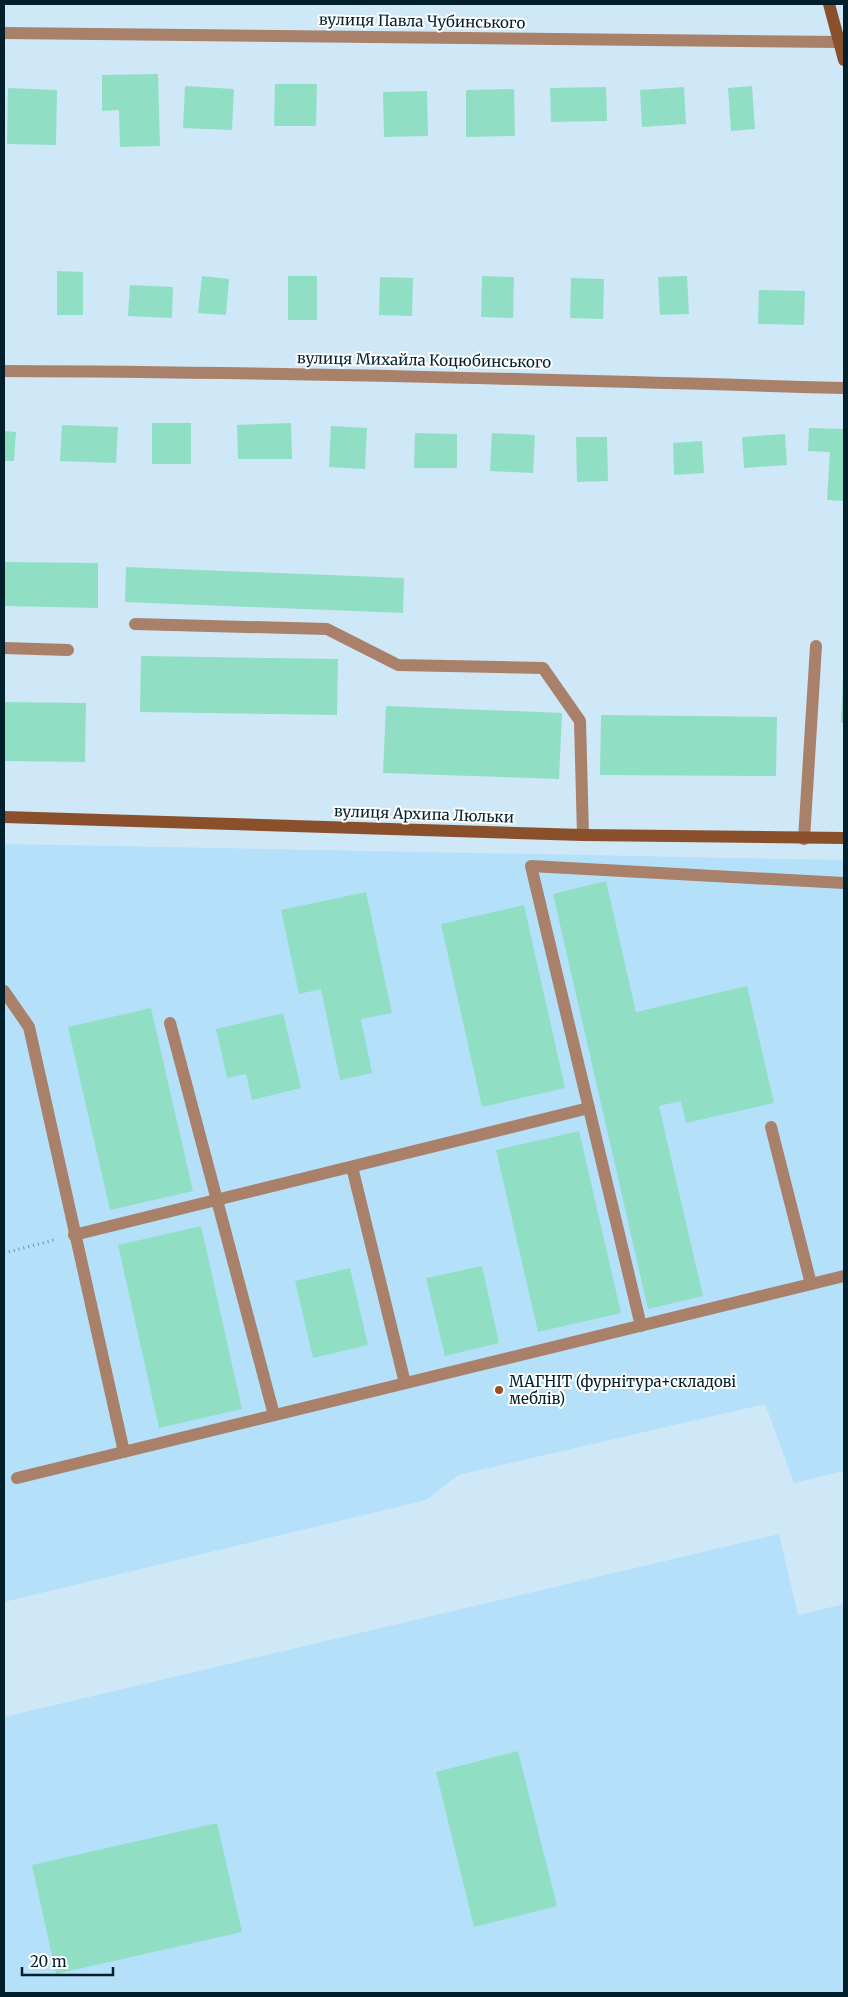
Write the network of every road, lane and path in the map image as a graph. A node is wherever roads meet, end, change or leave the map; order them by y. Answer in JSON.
{"nodes":[{"id":1,"x":829,"y":4,"type":"edge"},
{"id":2,"x":4,"y":33,"type":"edge"},
{"id":3,"x":839,"y":42,"type":"junction"},
{"id":4,"x":844,"y":60,"type":"edge"},
{"id":5,"x":4,"y":371,"type":"edge"},
{"id":6,"x":844,"y":388,"type":"edge"},
{"id":7,"x":134,"y":624,"type":"dead end"},
{"id":8,"x":816,"y":646,"type":"dead end"},
{"id":9,"x":4,"y":648,"type":"edge"},
{"id":10,"x":68,"y":650,"type":"dead end"},
{"id":11,"x":4,"y":817,"type":"edge"},
{"id":12,"x":583,"y":835,"type":"junction"},
{"id":13,"x":844,"y":838,"type":"edge"},
{"id":14,"x":804,"y":839,"type":"junction"},
{"id":15,"x":844,"y":883,"type":"edge"},
{"id":16,"x":4,"y":991,"type":"edge"},
{"id":17,"x":170,"y":1023,"type":"dead end"},
{"id":18,"x":589,"y":1108,"type":"junction"},
{"id":19,"x":771,"y":1127,"type":"dead end"},
{"id":20,"x":352,"y":1167,"type":"junction"},
{"id":21,"x":216,"y":1200,"type":"junction"},
{"id":22,"x":74,"y":1235,"type":"junction"},
{"id":23,"x":4,"y":1253,"type":"edge"},
{"id":24,"x":844,"y":1276,"type":"edge"},
{"id":25,"x":811,"y":1284,"type":"junction"},
{"id":26,"x":641,"y":1326,"type":"junction"},
{"id":27,"x":405,"y":1383,"type":"junction"},
{"id":28,"x":274,"y":1415,"type":"junction"},
{"id":29,"x":124,"y":1452,"type":"junction"},
{"id":30,"x":17,"y":1478,"type":"dead end"}],
"edges":[{"from":1,"to":3,"type":"street"},
{"from":2,"to":3,"type":"street","name":"вулиця Павла Чубинського"},
{"from":3,"to":4,"type":"street"},
{"from":5,"to":6,"type":"street","name":"вулиця Михайла Коцюбинського"},
{"from":7,"to":12,"type":"street"},
{"from":8,"to":14,"type":"street"},
{"from":9,"to":10,"type":"street"},
{"from":11,"to":12,"type":"street","name":"вулиця Архипа Люльки"},
{"from":12,"to":14,"type":"street","name":"вулиця Архипа Люльки"},
{"from":13,"to":14,"type":"street","name":"вулиця Архипа Люльки"},
{"from":15,"to":18,"type":"street"},
{"from":16,"to":22,"type":"street"},
{"from":17,"to":21,"type":"street"},
{"from":18,"to":20,"type":"street"},
{"from":18,"to":26,"type":"street"},
{"from":19,"to":25,"type":"street"},
{"from":20,"to":21,"type":"street"},
{"from":20,"to":27,"type":"street"},
{"from":21,"to":22,"type":"street"},
{"from":21,"to":28,"type":"street"},
{"from":22,"to":23,"type":"path"},
{"from":22,"to":29,"type":"street"},
{"from":24,"to":25,"type":"street"},
{"from":25,"to":26,"type":"street"},
{"from":26,"to":27,"type":"street"},
{"from":27,"to":28,"type":"street"},
{"from":28,"to":29,"type":"street"},
{"from":29,"to":30,"type":"street"}]}
